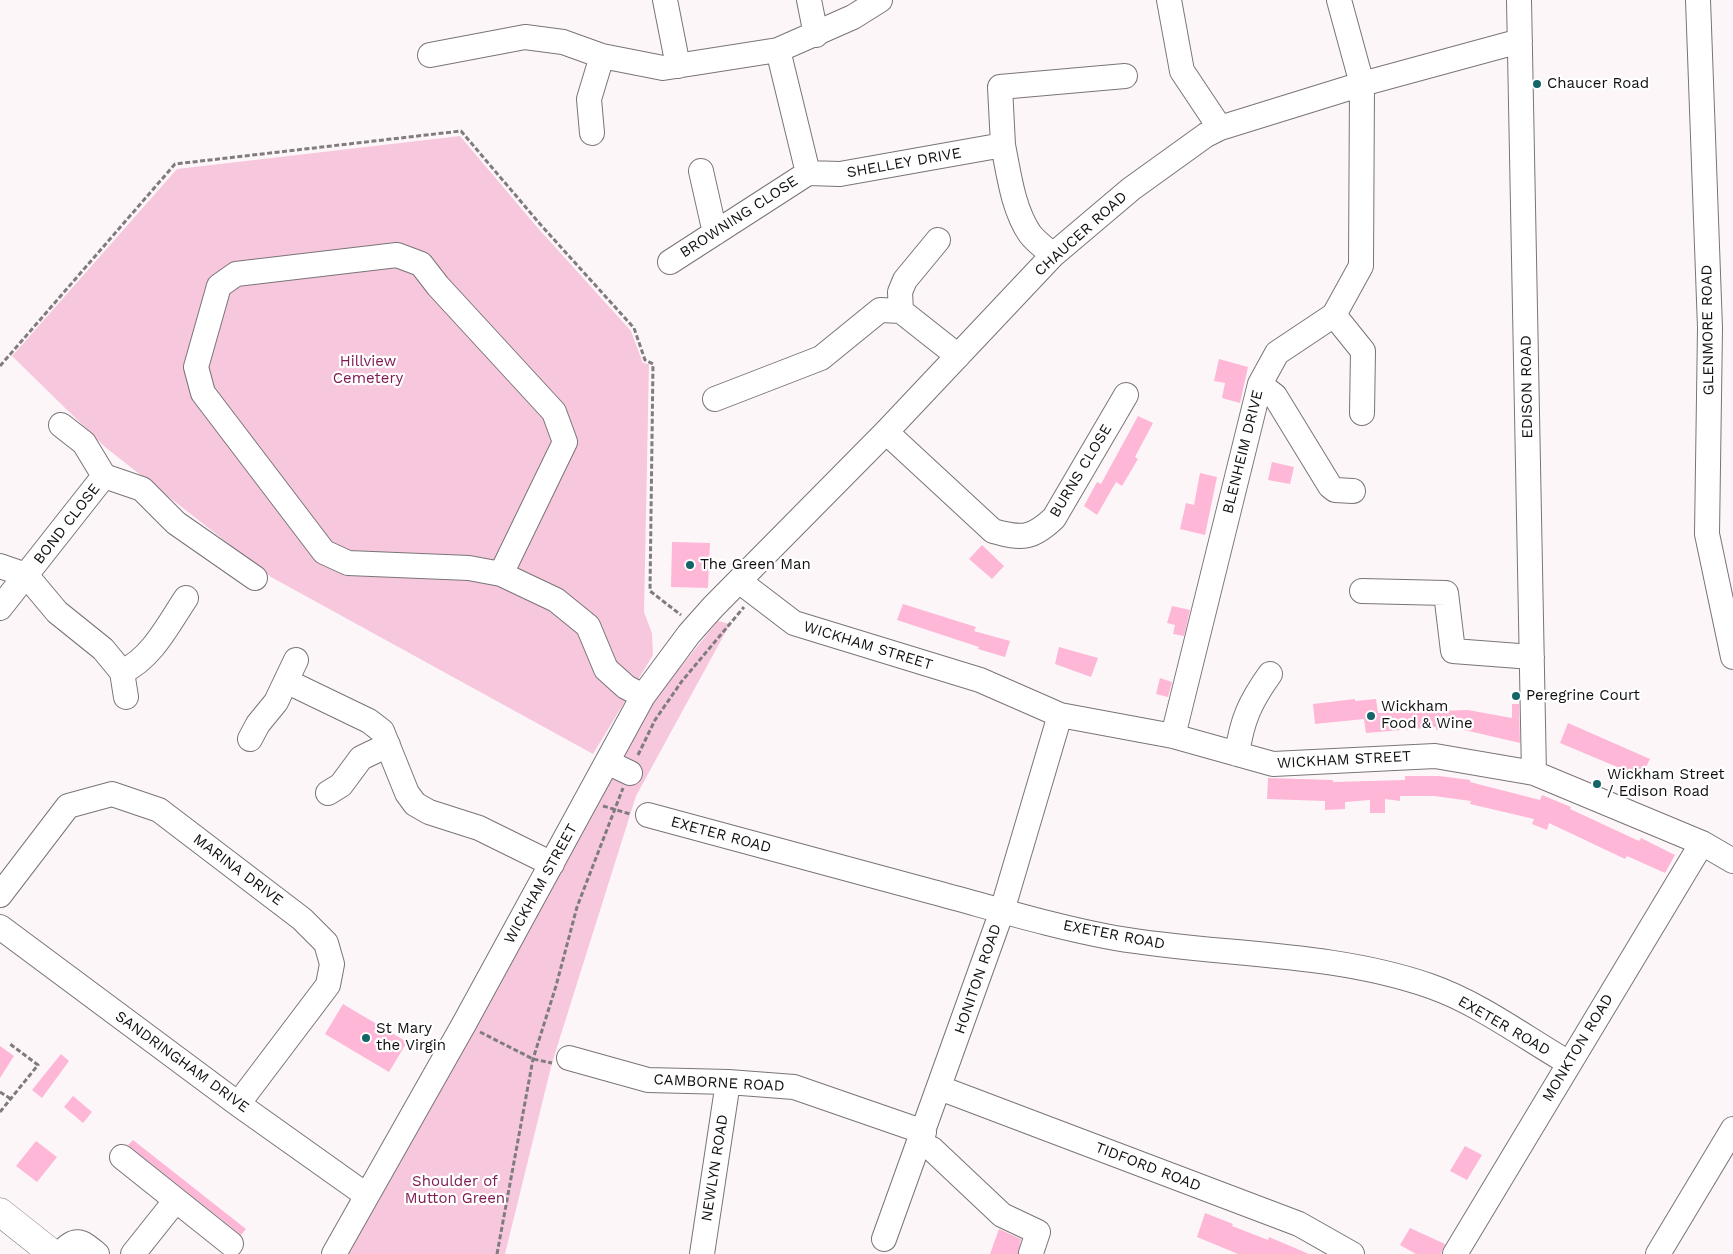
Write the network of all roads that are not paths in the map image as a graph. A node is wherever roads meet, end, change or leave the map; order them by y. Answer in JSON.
{"nodes":[{"id":1,"x":665,"y":0,"type":"edge"},
{"id":2,"x":809,"y":0,"type":"edge"},
{"id":3,"x":880,"y":0,"type":"edge"},
{"id":4,"x":1169,"y":0,"type":"edge"},
{"id":5,"x":1339,"y":0,"type":"edge"},
{"id":6,"x":1519,"y":0,"type":"edge"},
{"id":7,"x":1698,"y":0,"type":"edge"},
{"id":8,"x":816,"y":35,"type":"junction"},
{"id":9,"x":1520,"y":41,"type":"junction"},
{"id":10,"x":778,"y":50,"type":"junction"},
{"id":11,"x":430,"y":55,"type":"dead end"},
{"id":12,"x":602,"y":56,"type":"junction"},
{"id":13,"x":678,"y":66,"type":"junction"},
{"id":14,"x":1125,"y":76,"type":"dead end"},
{"id":15,"x":1362,"y":84,"type":"junction"},
{"id":16,"x":1220,"y":128,"type":"junction"},
{"id":17,"x":592,"y":133,"type":"dead end"},
{"id":18,"x":1003,"y":146,"type":"junction"},
{"id":19,"x":701,"y":171,"type":"dead end"},
{"id":20,"x":808,"y":173,"type":"junction"},
{"id":21,"x":715,"y":233,"type":"junction"},
{"id":22,"x":938,"y":240,"type":"dead end"},
{"id":23,"x":1053,"y":255,"type":"junction"},
{"id":24,"x":670,"y":262,"type":"dead end"},
{"id":25,"x":901,"y":311,"type":"junction"},
{"id":26,"x":1334,"y":315,"type":"junction"},
{"id":27,"x":958,"y":356,"type":"junction"},
{"id":28,"x":1260,"y":384,"type":"junction"},
{"id":29,"x":1126,"y":396,"type":"dead end"},
{"id":30,"x":714,"y":398,"type":"dead end"},
{"id":31,"x":1362,"y":413,"type":"dead end"},
{"id":32,"x":61,"y":425,"type":"dead end"},
{"id":33,"x":886,"y":432,"type":"junction"},
{"id":34,"x":104,"y":476,"type":"junction"},
{"id":35,"x":1353,"y":491,"type":"dead end"},
{"id":36,"x":0,"y":566,"type":"edge"},
{"id":37,"x":501,"y":574,"type":"junction"},
{"id":38,"x":26,"y":575,"type":"junction"},
{"id":39,"x":255,"y":578,"type":"dead end"},
{"id":40,"x":747,"y":588,"type":"junction"},
{"id":41,"x":1362,"y":590,"type":"dead end"},
{"id":42,"x":186,"y":598,"type":"dead end"},
{"id":43,"x":0,"y":608,"type":"edge"},
{"id":44,"x":1532,"y":656,"type":"junction"},
{"id":45,"x":1733,"y":657,"type":"edge"},
{"id":46,"x":296,"y":660,"type":"dead end"},
{"id":47,"x":122,"y":672,"type":"junction"},
{"id":48,"x":1270,"y":674,"type":"dead end"},
{"id":49,"x":281,"y":691,"type":"junction"},
{"id":50,"x":643,"y":696,"type":"junction"},
{"id":51,"x":126,"y":697,"type":"dead end"},
{"id":52,"x":1060,"y":715,"type":"junction"},
{"id":53,"x":1172,"y":736,"type":"junction"},
{"id":54,"x":250,"y":739,"type":"dead end"},
{"id":55,"x":388,"y":745,"type":"junction"},
{"id":56,"x":1236,"y":754,"type":"junction"},
{"id":57,"x":607,"y":762,"type":"junction"},
{"id":58,"x":630,"y":773,"type":"road end"},
{"id":59,"x":1534,"y":773,"type":"junction"},
{"id":60,"x":328,"y":794,"type":"dead end"},
{"id":61,"x":638,"y":814,"type":"road end"},
{"id":62,"x":1702,"y":843,"type":"junction"},
{"id":63,"x":1733,"y":862,"type":"edge"},
{"id":64,"x":552,"y":864,"type":"junction"},
{"id":65,"x":0,"y":896,"type":"edge"},
{"id":66,"x":1002,"y":911,"type":"junction"},
{"id":67,"x":0,"y":927,"type":"edge"},
{"id":68,"x":569,"y":1058,"type":"road end"},
{"id":69,"x":1569,"y":1064,"type":"junction"},
{"id":70,"x":728,"y":1082,"type":"junction"},
{"id":71,"x":940,"y":1088,"type":"junction"},
{"id":72,"x":238,"y":1104,"type":"junction"},
{"id":73,"x":1733,"y":1129,"type":"edge"},
{"id":74,"x":921,"y":1138,"type":"junction"},
{"id":75,"x":122,"y":1157,"type":"dead end"},
{"id":76,"x":366,"y":1195,"type":"junction"},
{"id":77,"x":176,"y":1200,"type":"junction"},
{"id":78,"x":0,"y":1212,"type":"edge"},
{"id":79,"x":884,"y":1239,"type":"dead end"},
{"id":80,"x":231,"y":1244,"type":"dead end"},
{"id":81,"x":1031,"y":1253,"type":"edge"},
{"id":82,"x":54,"y":1254,"type":"edge"},
{"id":83,"x":60,"y":1254,"type":"edge"},
{"id":84,"x":97,"y":1254,"type":"edge"},
{"id":85,"x":133,"y":1254,"type":"edge"},
{"id":86,"x":334,"y":1254,"type":"edge"},
{"id":87,"x":702,"y":1254,"type":"edge"},
{"id":88,"x":1352,"y":1254,"type":"edge"},
{"id":89,"x":1455,"y":1254,"type":"edge"},
{"id":90,"x":1658,"y":1254,"type":"edge"}],
"edges":[{"from":1,"to":13,"type":"street"},
{"from":2,"to":8,"type":"street"},
{"from":3,"to":8,"type":"street"},
{"from":4,"to":16,"type":"street"},
{"from":5,"to":15,"type":"street","name":"BLENHEIM DRIVE"},
{"from":6,"to":9,"type":"street","name":"EDISON ROAD"},
{"from":7,"to":45,"type":"street","name":"GLENMORE ROAD"},
{"from":8,"to":10,"type":"street"},
{"from":9,"to":15,"type":"street","name":"CHAUCER ROAD"},
{"from":9,"to":44,"type":"street","name":"EDISON ROAD"},
{"from":10,"to":13,"type":"street"},
{"from":10,"to":20,"type":"street"},
{"from":11,"to":12,"type":"street"},
{"from":12,"to":13,"type":"street"},
{"from":12,"to":17,"type":"street"},
{"from":14,"to":18,"type":"street"},
{"from":15,"to":16,"type":"street","name":"CHAUCER ROAD"},
{"from":15,"to":26,"type":"street","name":"BLENHEIM DRIVE"},
{"from":16,"to":23,"type":"street","name":"CHAUCER ROAD"},
{"from":18,"to":20,"type":"street","name":"SHELLEY DRIVE"},
{"from":18,"to":23,"type":"street"},
{"from":19,"to":21,"type":"street"},
{"from":20,"to":21,"type":"street","name":"BROWNING CLOSE"},
{"from":21,"to":24,"type":"street","name":"BROWNING CLOSE"},
{"from":22,"to":25,"type":"street"},
{"from":23,"to":27,"type":"street","name":"CHAUCER ROAD"},
{"from":25,"to":27,"type":"street"},
{"from":25,"to":30,"type":"street"},
{"from":26,"to":28,"type":"street","name":"BLENHEIM DRIVE"},
{"from":26,"to":31,"type":"street"},
{"from":27,"to":33,"type":"street","name":"CHAUCER ROAD"},
{"from":28,"to":35,"type":"street"},
{"from":28,"to":53,"type":"street","name":"BLENHEIM DRIVE"},
{"from":29,"to":33,"type":"street","name":"BURNS CLOSE"},
{"from":32,"to":34,"type":"street"},
{"from":33,"to":40,"type":"street","name":"CHAUCER ROAD"},
{"from":34,"to":38,"type":"street","name":"BOND CLOSE"},
{"from":34,"to":39,"type":"street","name":"BOND CLOSE"},
{"from":36,"to":38,"type":"street"},
{"from":37,"to":37,"type":"street"},
{"from":37,"to":50,"type":"street"},
{"from":38,"to":43,"type":"street","name":"BOND CLOSE"},
{"from":38,"to":47,"type":"street"},
{"from":40,"to":50,"type":"street","name":"WICKHAM STREET"},
{"from":40,"to":52,"type":"street","name":"WICKHAM STREET"},
{"from":41,"to":44,"type":"street"},
{"from":42,"to":47,"type":"street"},
{"from":44,"to":59,"type":"street","name":"EDISON ROAD"},
{"from":46,"to":49,"type":"street"},
{"from":47,"to":51,"type":"street"},
{"from":48,"to":56,"type":"street"},
{"from":49,"to":54,"type":"street"},
{"from":49,"to":55,"type":"street"},
{"from":50,"to":57,"type":"street","name":"WICKHAM STREET"},
{"from":52,"to":53,"type":"street","name":"WICKHAM STREET"},
{"from":52,"to":66,"type":"street","name":"HONITON ROAD"},
{"from":53,"to":56,"type":"street","name":"WICKHAM STREET"},
{"from":55,"to":60,"type":"street"},
{"from":55,"to":64,"type":"street"},
{"from":56,"to":59,"type":"street","name":"WICKHAM STREET"},
{"from":57,"to":58,"type":"street"},
{"from":57,"to":64,"type":"street","name":"WICKHAM STREET"},
{"from":59,"to":62,"type":"street","name":"WICKHAM STREET"},
{"from":61,"to":66,"type":"street","name":"EXETER ROAD"},
{"from":62,"to":63,"type":"street","name":"WICKHAM STREET"},
{"from":62,"to":69,"type":"street","name":"MONKTON ROAD"},
{"from":64,"to":76,"type":"street","name":"WICKHAM STREET"},
{"from":65,"to":72,"type":"street","name":"MARINA DRIVE"},
{"from":66,"to":69,"type":"street","name":"EXETER ROAD"},
{"from":66,"to":71,"type":"street","name":"HONITON ROAD"},
{"from":67,"to":72,"type":"street","name":"SANDRINGHAM DRIVE"},
{"from":68,"to":70,"type":"street","name":"CAMBORNE ROAD"},
{"from":69,"to":89,"type":"street","name":"MONKTON ROAD"},
{"from":70,"to":74,"type":"street","name":"CAMBORNE ROAD"},
{"from":70,"to":87,"type":"street","name":"NEWLYN ROAD"},
{"from":71,"to":74,"type":"street","name":"HONITON ROAD"},
{"from":71,"to":88,"type":"street","name":"TIDFORD ROAD"},
{"from":72,"to":76,"type":"street","name":"SANDRINGHAM DRIVE"},
{"from":73,"to":90,"type":"street"},
{"from":74,"to":79,"type":"street","name":"HONITON ROAD"},
{"from":74,"to":81,"type":"street","name":"CAMBORNE ROAD"},
{"from":75,"to":77,"type":"street"},
{"from":76,"to":86,"type":"street","name":"WICKHAM STREET"},
{"from":77,"to":80,"type":"street"},
{"from":77,"to":85,"type":"street"},
{"from":78,"to":82,"type":"main road"},
{"from":83,"to":84,"type":"street"}]}
